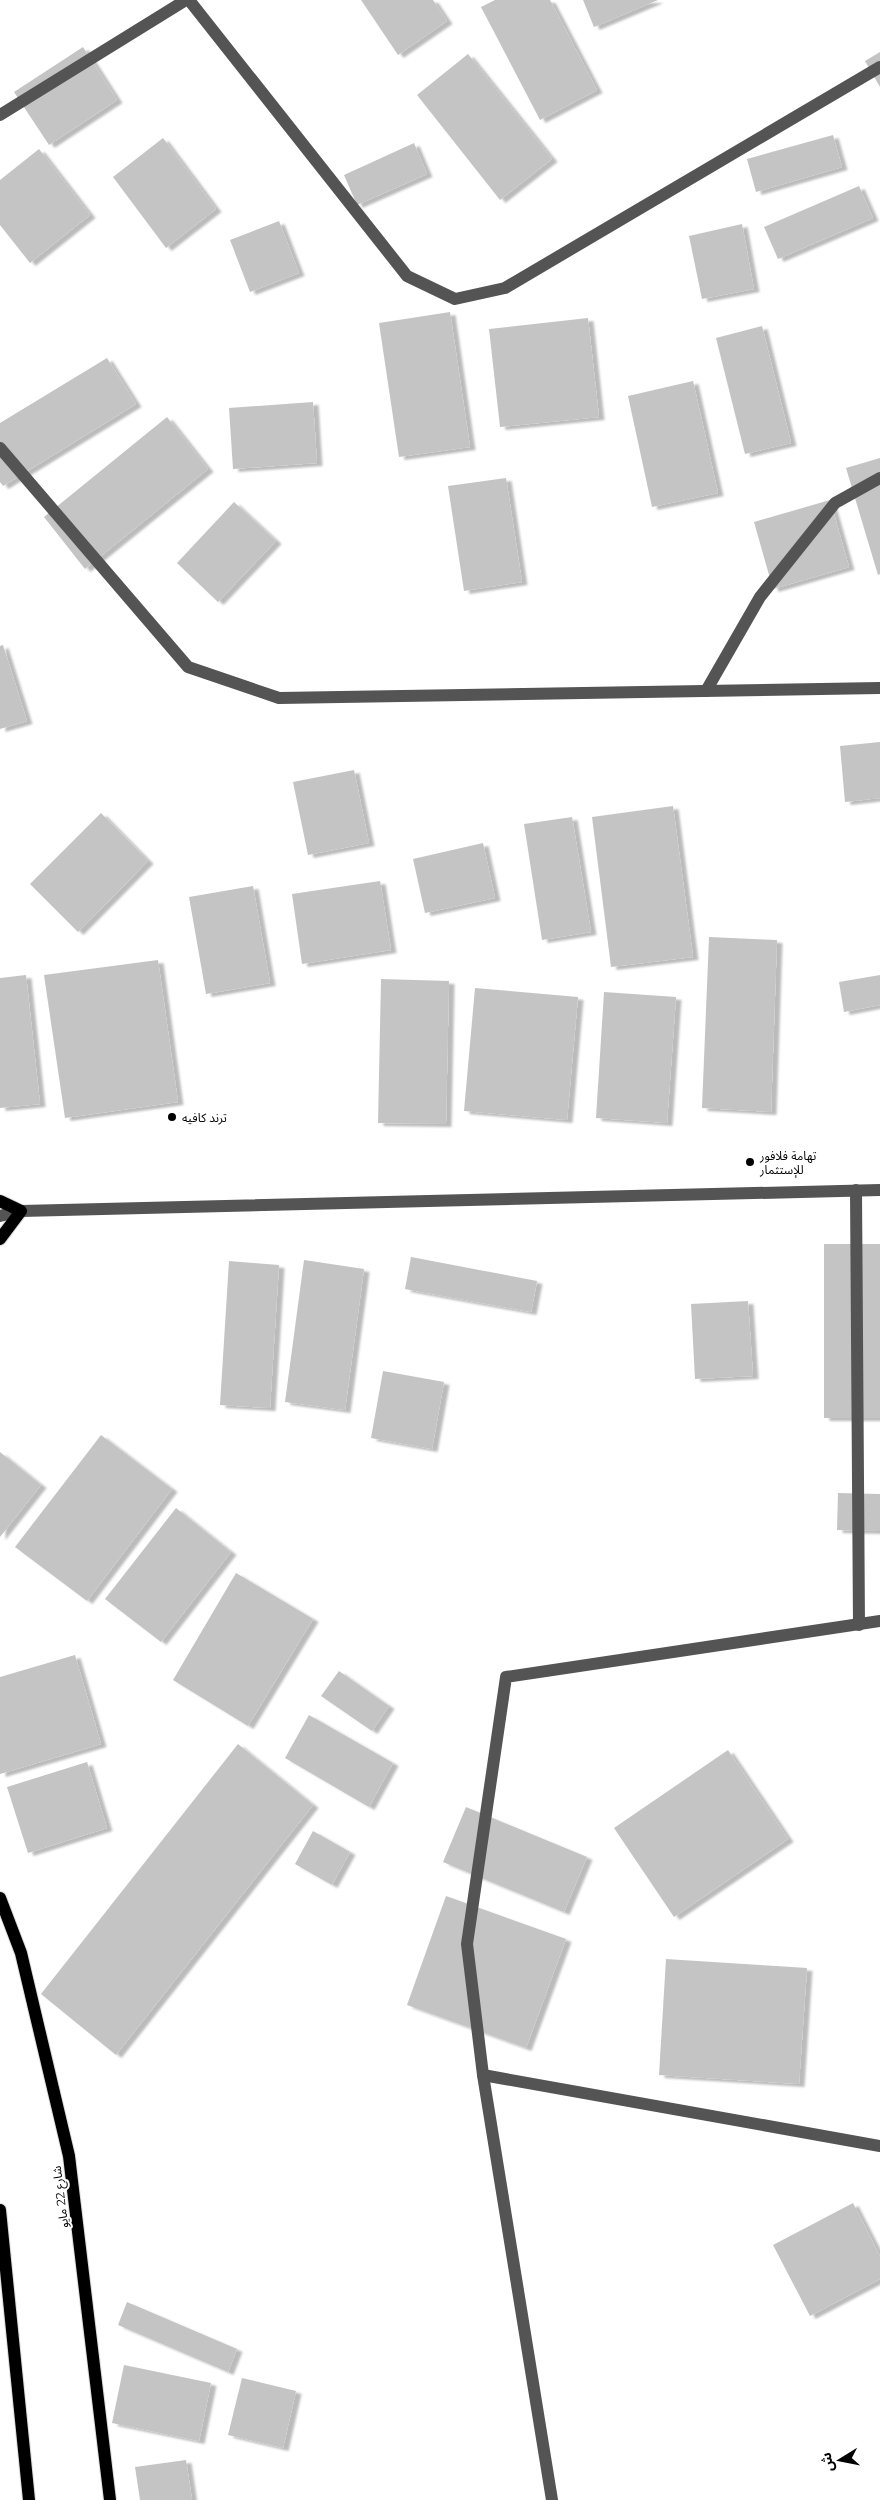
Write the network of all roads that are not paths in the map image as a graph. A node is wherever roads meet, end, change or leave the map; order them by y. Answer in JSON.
{"nodes":[{"id":1,"x":188,"y":0,"type":"edge"},
{"id":2,"x":880,"y":67,"type":"edge"},
{"id":3,"x":0,"y":115,"type":"edge"},
{"id":4,"x":0,"y":448,"type":"edge"},
{"id":5,"x":880,"y":478,"type":"edge"},
{"id":6,"x":880,"y":688,"type":"edge"},
{"id":7,"x":706,"y":691,"type":"junction"},
{"id":8,"x":856,"y":1190,"type":"junction"},
{"id":9,"x":880,"y":1190,"type":"edge"},
{"id":10,"x":0,"y":1201,"type":"edge"},
{"id":11,"x":20,"y":1212,"type":"junction"},
{"id":12,"x":0,"y":1216,"type":"edge"},
{"id":13,"x":0,"y":1239,"type":"edge"},
{"id":14,"x":880,"y":1621,"type":"edge"},
{"id":15,"x":859,"y":1625,"type":"junction"},
{"id":16,"x":0,"y":1898,"type":"edge"},
{"id":17,"x":483,"y":2075,"type":"junction"},
{"id":18,"x":880,"y":2146,"type":"edge"},
{"id":19,"x":0,"y":2210,"type":"edge"},
{"id":20,"x":29,"y":2500,"type":"edge"},
{"id":21,"x":110,"y":2500,"type":"edge"},
{"id":22,"x":552,"y":2500,"type":"edge"}],
"edges":[{"from":1,"to":2,"type":"street"},
{"from":1,"to":3,"type":"street"},
{"from":4,"to":7,"type":"street"},
{"from":5,"to":7,"type":"street"},
{"from":6,"to":7,"type":"street"},
{"from":8,"to":9,"type":"street"},
{"from":8,"to":11,"type":"street"},
{"from":8,"to":15,"type":"street"},
{"from":10,"to":11,"type":"main road"},
{"from":11,"to":12,"type":"street"},
{"from":11,"to":13,"type":"main road"},
{"from":14,"to":15,"type":"street"},
{"from":15,"to":17,"type":"street"},
{"from":16,"to":21,"type":"main road","name":"شارع 22 مايو"},
{"from":17,"to":18,"type":"street"},
{"from":17,"to":22,"type":"street"},
{"from":19,"to":20,"type":"main road"}]}
